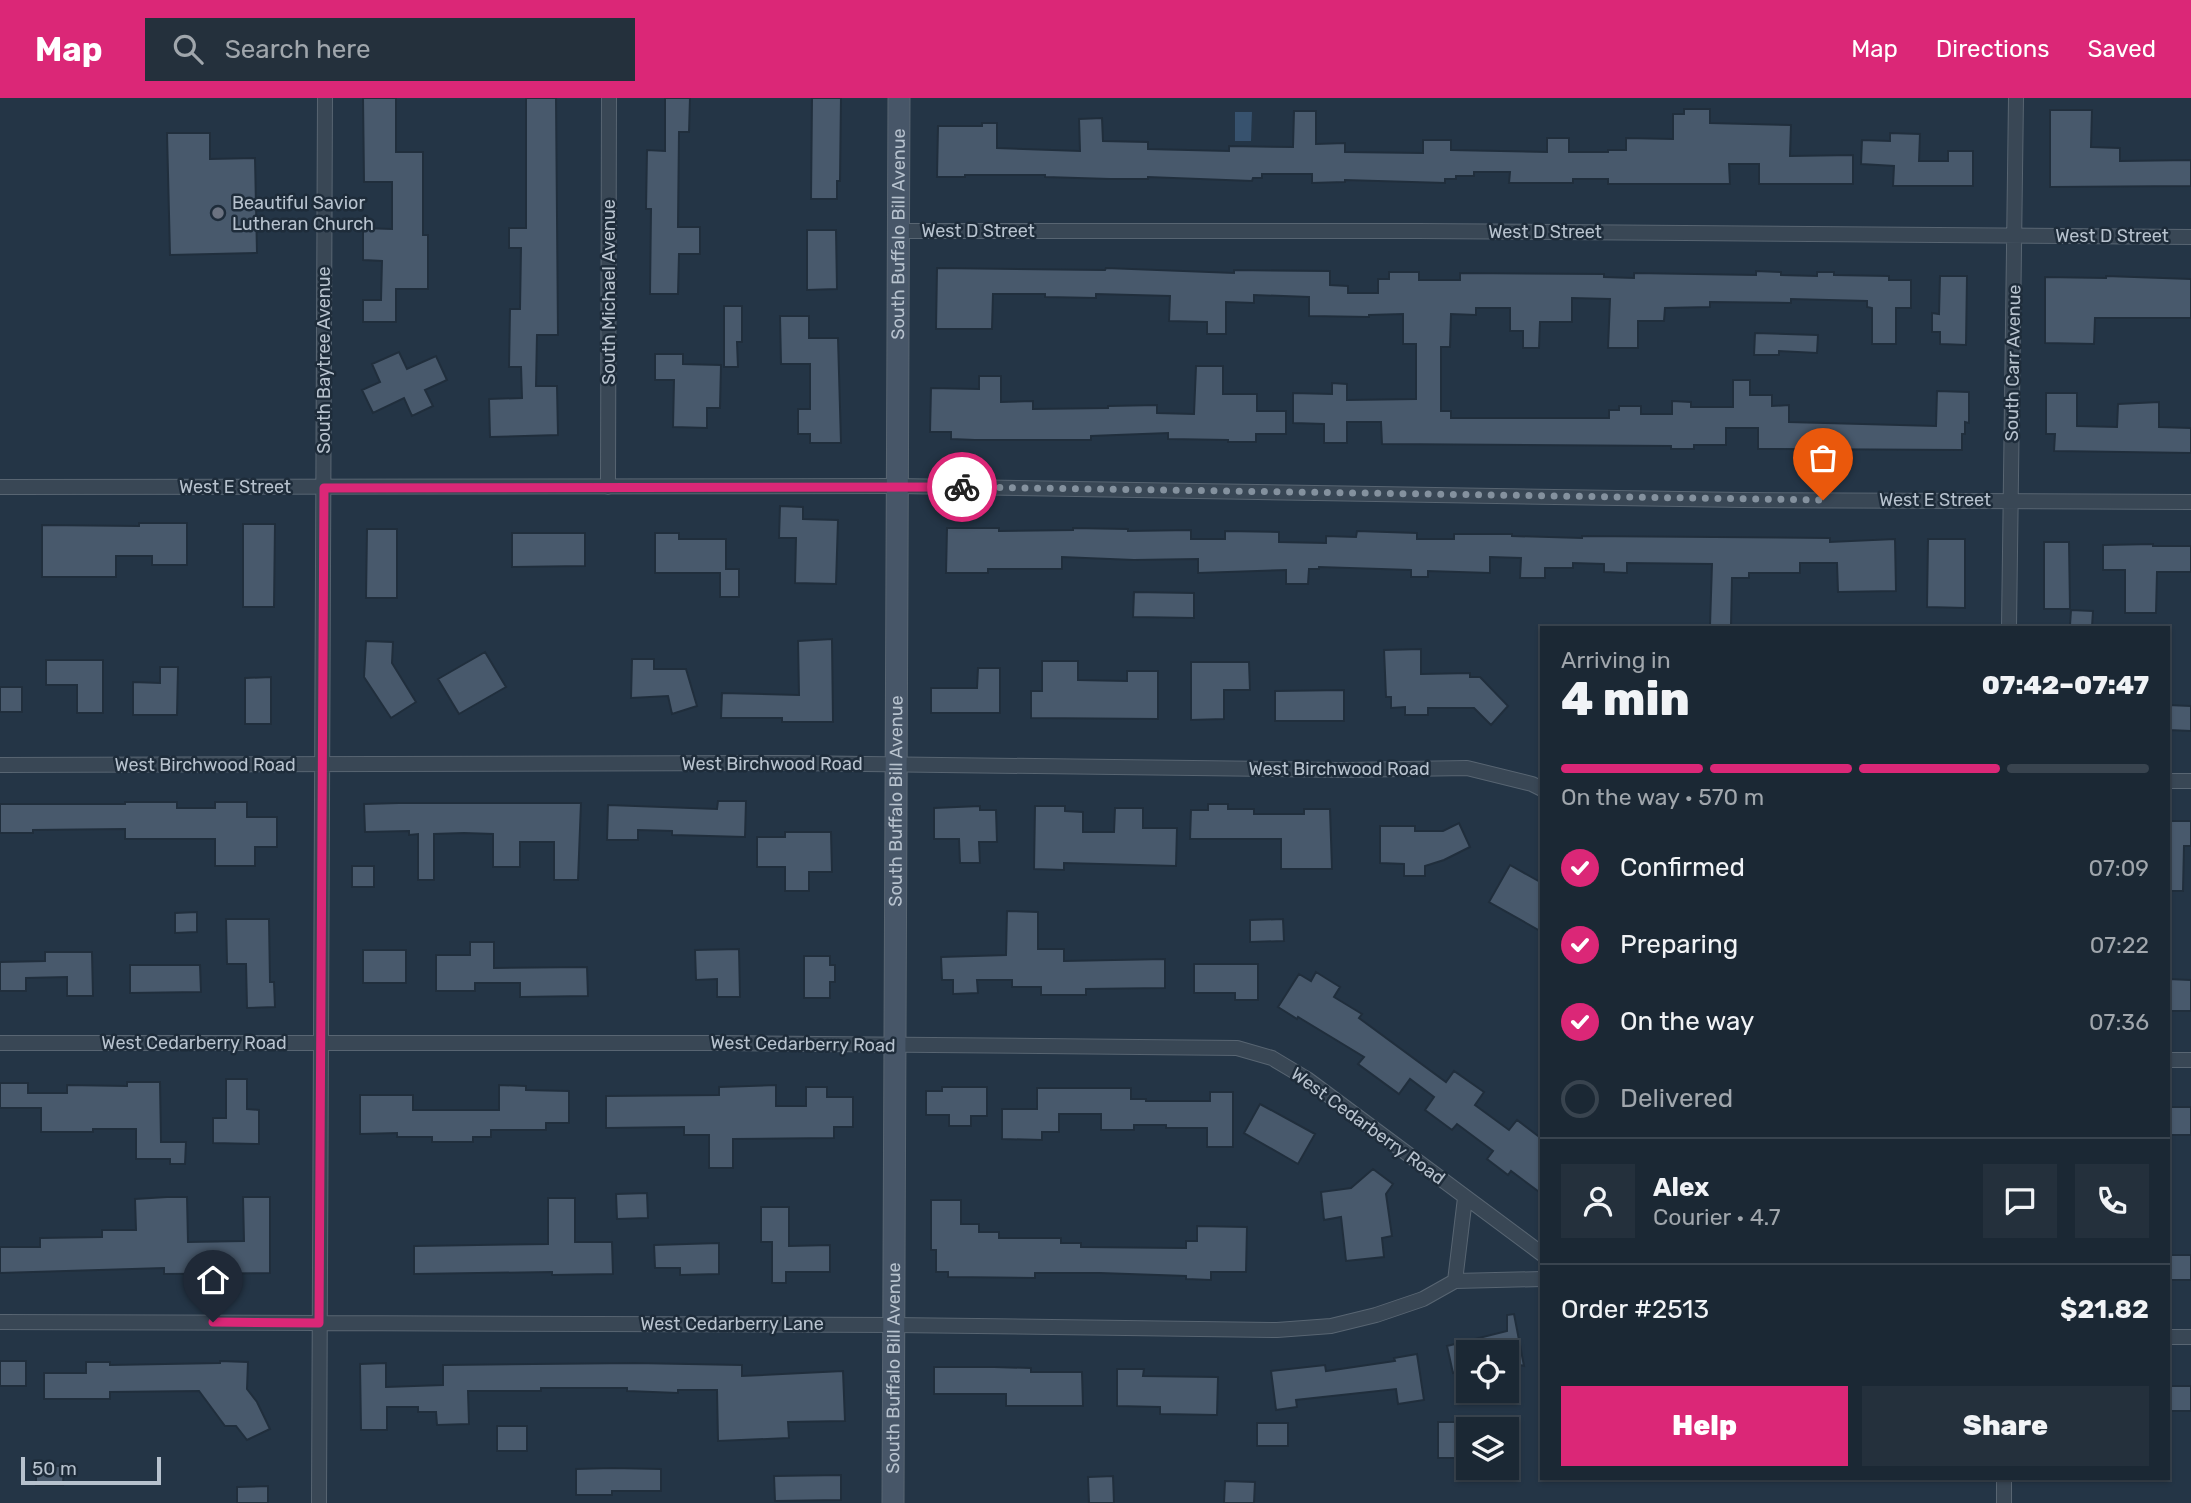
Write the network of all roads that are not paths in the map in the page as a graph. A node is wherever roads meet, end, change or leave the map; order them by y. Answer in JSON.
{"nodes":[{"id":1,"x":325,"y":98,"type":"edge"},
{"id":2,"x":609,"y":98,"type":"edge"},
{"id":3,"x":900,"y":98,"type":"edge"},
{"id":4,"x":2016,"y":98,"type":"edge"},
{"id":5,"x":899,"y":230,"type":"junction"},
{"id":6,"x":2014,"y":236,"type":"junction"},
{"id":7,"x":2191,"y":237,"type":"edge"},
{"id":8,"x":898,"y":486,"type":"junction"},
{"id":9,"x":0,"y":487,"type":"edge"},
{"id":10,"x":608,"y":487,"type":"junction"},
{"id":11,"x":324,"y":488,"type":"junction"},
{"id":12,"x":2011,"y":500,"type":"junction"},
{"id":13,"x":2191,"y":502,"type":"edge"},
{"id":14,"x":2009,"y":626,"type":"edge"},
{"id":15,"x":897,"y":764,"type":"junction"},
{"id":16,"x":0,"y":765,"type":"edge"},
{"id":17,"x":323,"y":765,"type":"junction"},
{"id":18,"x":2170,"y":781,"type":"edge"},
{"id":19,"x":2191,"y":781,"type":"edge"},
{"id":20,"x":1540,"y":788,"type":"edge"},
{"id":21,"x":0,"y":1043,"type":"edge"},
{"id":22,"x":321,"y":1043,"type":"junction"},
{"id":23,"x":896,"y":1045,"type":"junction"},
{"id":24,"x":2170,"y":1060,"type":"edge"},
{"id":25,"x":2191,"y":1060,"type":"edge"},
{"id":26,"x":1465,"y":1198,"type":"junction"},
{"id":27,"x":1540,"y":1253,"type":"edge"},
{"id":28,"x":1540,"y":1279,"type":"edge"},
{"id":29,"x":1455,"y":1281,"type":"junction"},
{"id":30,"x":0,"y":1322,"type":"edge"},
{"id":31,"x":319,"y":1323,"type":"junction"},
{"id":32,"x":894,"y":1325,"type":"junction"},
{"id":33,"x":2170,"y":1337,"type":"edge"},
{"id":34,"x":2191,"y":1337,"type":"edge"},
{"id":35,"x":2004,"y":1480,"type":"edge"},
{"id":36,"x":319,"y":1503,"type":"edge"},
{"id":37,"x":893,"y":1503,"type":"edge"},
{"id":38,"x":2004,"y":1503,"type":"edge"}],
"edges":[{"from":1,"to":11,"type":"street","name":"South Baytree Avenue"},
{"from":2,"to":10,"type":"street","name":"South Michael Avenue"},
{"from":3,"to":5,"type":"main road","name":"South Buffalo Bill Avenue"},
{"from":4,"to":6,"type":"street","name":"South Carr Avenue"},
{"from":5,"to":6,"type":"street","name":"West D Street"},
{"from":5,"to":8,"type":"main road","name":"South Buffalo Bill Avenue"},
{"from":6,"to":7,"type":"street","name":"West D Street"},
{"from":6,"to":12,"type":"street","name":"South Carr Avenue"},
{"from":8,"to":10,"type":"street","name":"West E Street"},
{"from":8,"to":12,"type":"street","name":"West E Street"},
{"from":8,"to":15,"type":"main road","name":"South Buffalo Bill Avenue"},
{"from":9,"to":11,"type":"street","name":"West E Street"},
{"from":10,"to":11,"type":"street","name":"West E Street"},
{"from":11,"to":17,"type":"street","name":"South Baytree Avenue"},
{"from":12,"to":13,"type":"street","name":"West E Street"},
{"from":12,"to":14,"type":"street","name":"South Carr Avenue"},
{"from":15,"to":17,"type":"street","name":"West Birchwood Road"},
{"from":15,"to":20,"type":"street","name":"West Birchwood Road"},
{"from":15,"to":23,"type":"main road","name":"South Buffalo Bill Avenue"},
{"from":16,"to":17,"type":"street","name":"West Birchwood Road"},
{"from":17,"to":22,"type":"street","name":"South Baytree Avenue"},
{"from":18,"to":19,"type":"street"},
{"from":21,"to":22,"type":"street","name":"West Cedarberry Road"},
{"from":22,"to":23,"type":"street","name":"West Cedarberry Road"},
{"from":22,"to":31,"type":"street","name":"South Baytree Avenue"},
{"from":23,"to":26,"type":"street","name":"West Cedarberry Road"},
{"from":23,"to":32,"type":"main road","name":"South Buffalo Bill Avenue"},
{"from":24,"to":25,"type":"street"},
{"from":26,"to":27,"type":"street","name":"West Cedarberry Road"},
{"from":26,"to":29,"type":"street"},
{"from":28,"to":29,"type":"street","name":"West Cedarberry Lane"},
{"from":29,"to":32,"type":"street","name":"West Cedarberry Lane"},
{"from":30,"to":31,"type":"street","name":"West Cedarberry Lane"},
{"from":31,"to":32,"type":"street","name":"West Cedarberry Lane"},
{"from":31,"to":36,"type":"street","name":"South Baytree Avenue"},
{"from":32,"to":37,"type":"main road","name":"South Buffalo Bill Avenue"},
{"from":33,"to":34,"type":"street"},
{"from":35,"to":38,"type":"street"}]}
